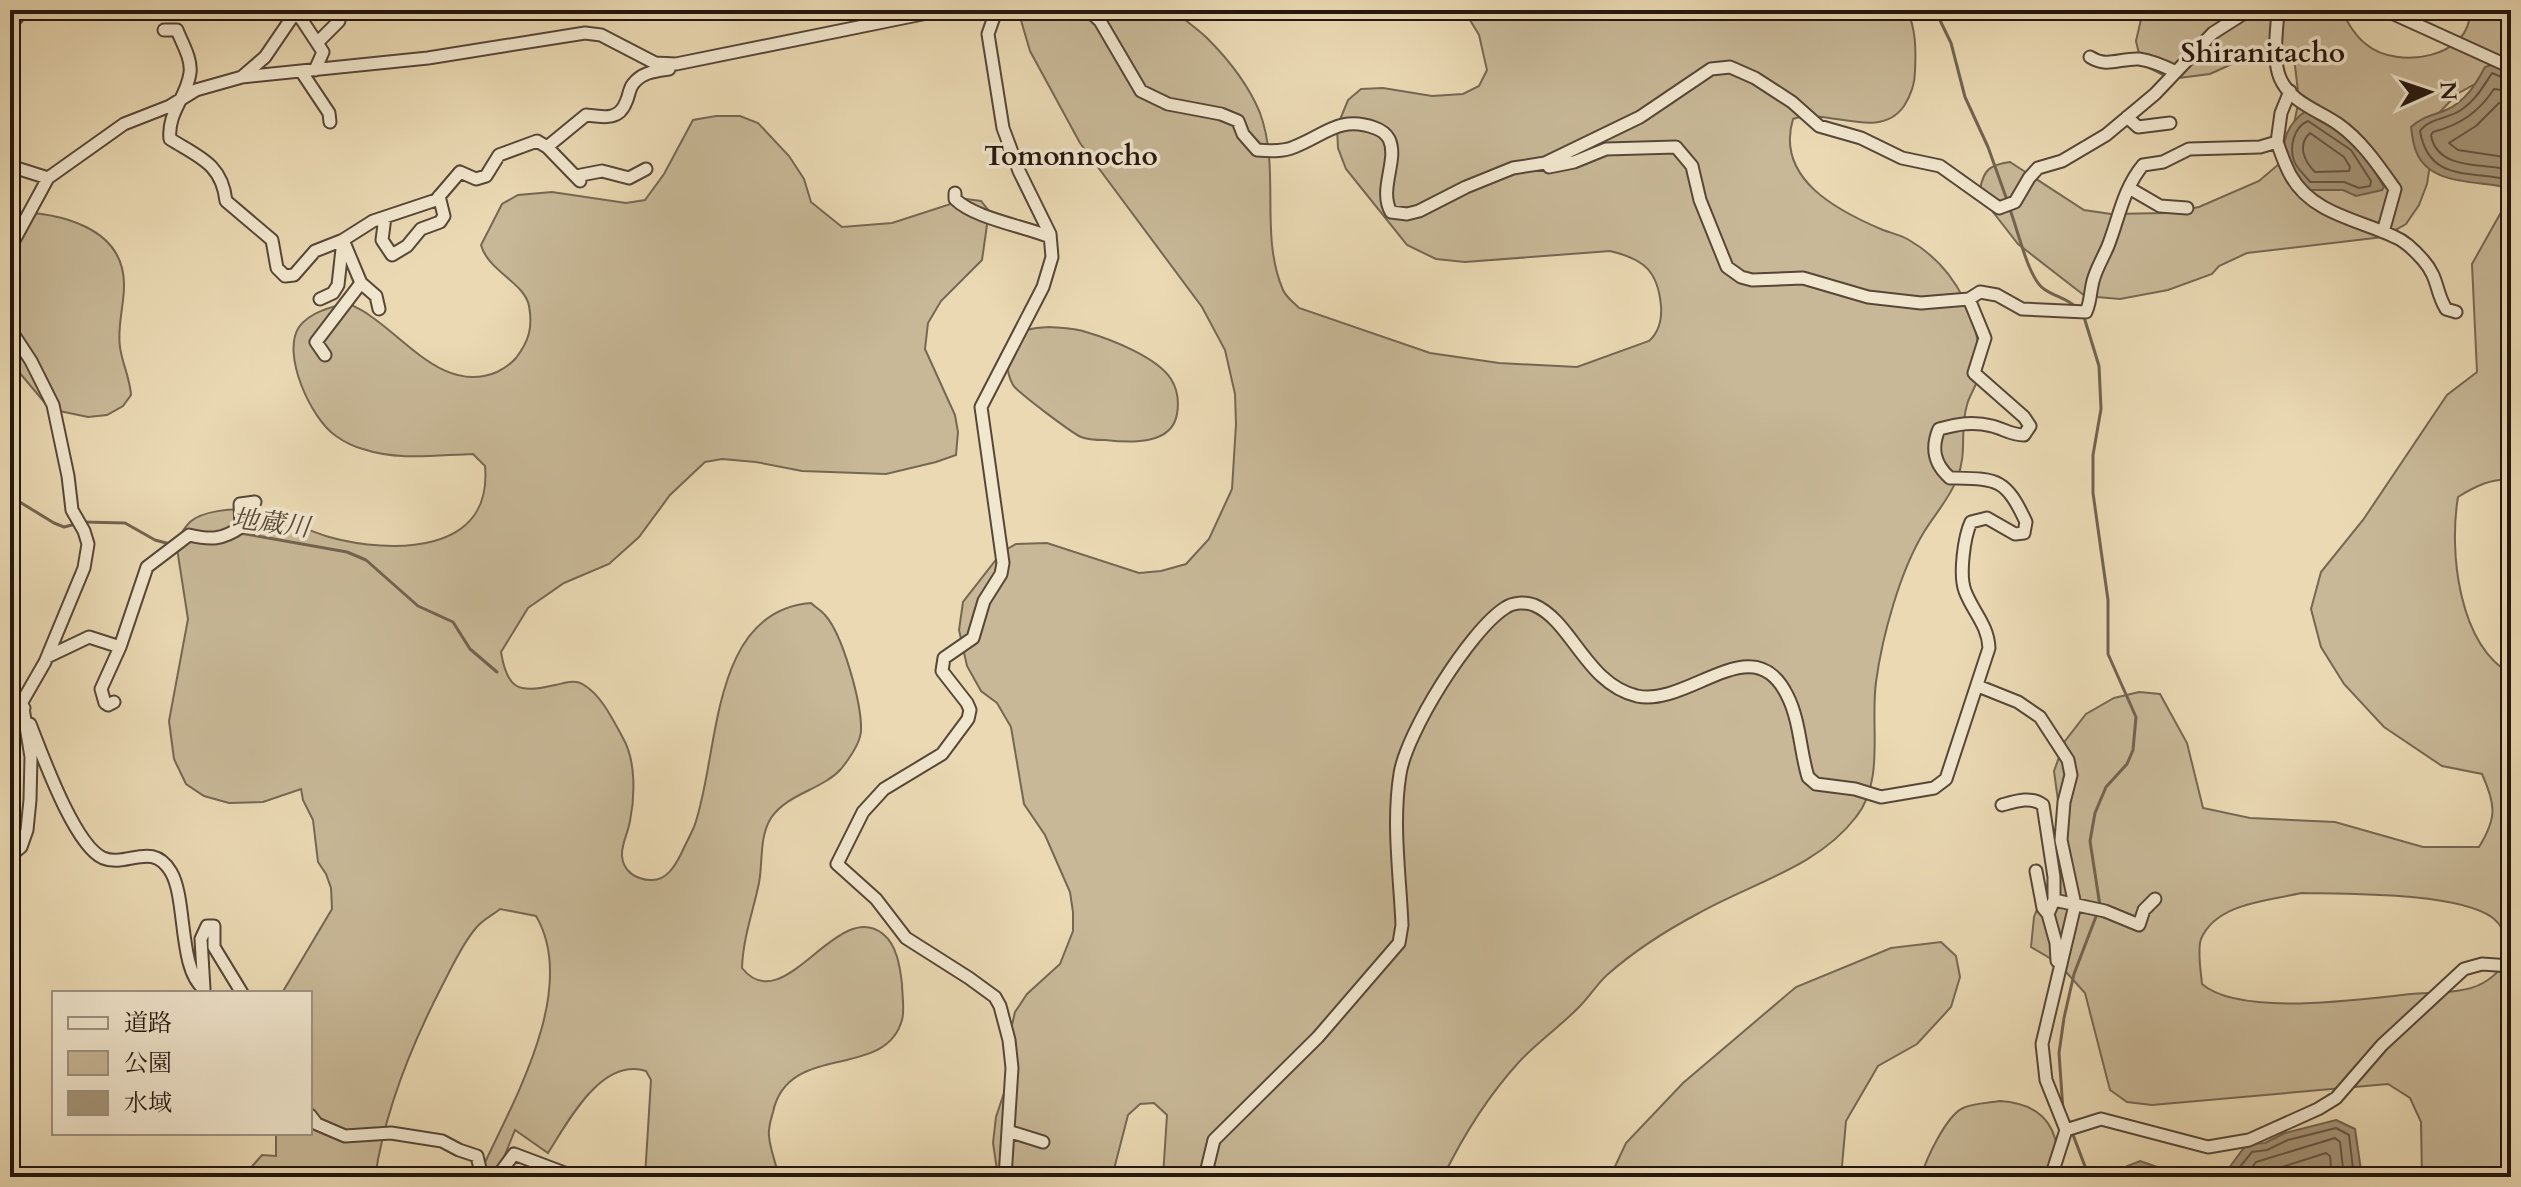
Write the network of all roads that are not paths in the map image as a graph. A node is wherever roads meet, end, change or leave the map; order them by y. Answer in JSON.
{"nodes":[{"id":1,"x":23,"y":10,"type":"edge"},
{"id":2,"x":297,"y":10,"type":"edge"},
{"id":3,"x":942,"y":10,"type":"edge"},
{"id":4,"x":1003,"y":10,"type":"edge"},
{"id":5,"x":1088,"y":10,"type":"edge"},
{"id":6,"x":2249,"y":10,"type":"edge"},
{"id":7,"x":2278,"y":10,"type":"edge"},
{"id":8,"x":2385,"y":10,"type":"edge"},
{"id":9,"x":339,"y":21,"type":"dead end"},
{"id":10,"x":10,"y":26,"type":"edge"},
{"id":11,"x":164,"y":30,"type":"dead end"},
{"id":12,"x":317,"y":43,"type":"junction"},
{"id":13,"x":2090,"y":57,"type":"dead end"},
{"id":14,"x":676,"y":64,"type":"junction"},
{"id":15,"x":315,"y":70,"type":"junction"},
{"id":16,"x":2511,"y":70,"type":"edge"},
{"id":17,"x":301,"y":71,"type":"junction"},
{"id":18,"x":2176,"y":72,"type":"junction"},
{"id":19,"x":242,"y":77,"type":"junction"},
{"id":20,"x":2290,"y":91,"type":"junction"},
{"id":21,"x":178,"y":101,"type":"junction"},
{"id":22,"x":2127,"y":117,"type":"junction"},
{"id":23,"x":330,"y":122,"type":"dead end"},
{"id":24,"x":2170,"y":123,"type":"dead end"},
{"id":25,"x":2277,"y":142,"type":"junction"},
{"id":26,"x":547,"y":147,"type":"junction"},
{"id":27,"x":10,"y":166,"type":"edge"},
{"id":28,"x":1513,"y":168,"type":"junction"},
{"id":29,"x":646,"y":169,"type":"dead end"},
{"id":30,"x":48,"y":178,"type":"junction"},
{"id":31,"x":2129,"y":188,"type":"junction"},
{"id":32,"x":955,"y":193,"type":"dead end"},
{"id":33,"x":439,"y":196,"type":"junction"},
{"id":34,"x":2187,"y":208,"type":"dead end"},
{"id":35,"x":385,"y":217,"type":"junction"},
{"id":36,"x":2383,"y":232,"type":"junction"},
{"id":37,"x":1050,"y":237,"type":"junction"},
{"id":38,"x":343,"y":240,"type":"junction"},
{"id":39,"x":10,"y":248,"type":"edge"},
{"id":40,"x":361,"y":283,"type":"junction"},
{"id":41,"x":320,"y":299,"type":"dead end"},
{"id":42,"x":1969,"y":299,"type":"junction"},
{"id":43,"x":379,"y":309,"type":"dead end"},
{"id":44,"x":2456,"y":312,"type":"dead end"},
{"id":45,"x":10,"y":329,"type":"edge"},
{"id":46,"x":325,"y":355,"type":"dead end"},
{"id":47,"x":255,"y":502,"type":"dead end"},
{"id":48,"x":120,"y":647,"type":"junction"},
{"id":49,"x":47,"y":657,"type":"junction"},
{"id":50,"x":1978,"y":686,"type":"junction"},
{"id":51,"x":10,"y":688,"type":"edge"},
{"id":52,"x":22,"y":702,"type":"junction"},
{"id":53,"x":114,"y":702,"type":"dead end"},
{"id":54,"x":2002,"y":805,"type":"dead end"},
{"id":55,"x":10,"y":856,"type":"edge"},
{"id":56,"x":2036,"y":871,"type":"dead end"},
{"id":57,"x":2155,"y":899,"type":"dead end"},
{"id":58,"x":2054,"y":900,"type":"junction"},
{"id":59,"x":2080,"y":906,"type":"junction"},
{"id":60,"x":2048,"y":914,"type":"junction"},
{"id":61,"x":2511,"y":966,"type":"edge"},
{"id":62,"x":2057,"y":978,"type":"junction"},
{"id":63,"x":241,"y":991,"type":"edge"},
{"id":64,"x":312,"y":1118,"type":"edge"},
{"id":65,"x":2066,"y":1130,"type":"junction"},
{"id":66,"x":1008,"y":1131,"type":"junction"},
{"id":67,"x":1043,"y":1142,"type":"dead end"},
{"id":68,"x":1038,"y":1176,"type":"edge"},
{"id":69,"x":482,"y":1177,"type":"edge"},
{"id":70,"x":497,"y":1177,"type":"edge"},
{"id":71,"x":575,"y":1177,"type":"edge"},
{"id":72,"x":1005,"y":1177,"type":"edge"},
{"id":73,"x":1027,"y":1177,"type":"edge"},
{"id":74,"x":1205,"y":1177,"type":"edge"},
{"id":75,"x":2051,"y":1177,"type":"edge"}],
"edges":[{"from":1,"to":10,"type":"street"},
{"from":2,"to":12,"type":"street"},
{"from":2,"to":19,"type":"street"},
{"from":3,"to":14,"type":"street"},
{"from":4,"to":37,"type":"street"},
{"from":5,"to":28,"type":"street"},
{"from":6,"to":18,"type":"street"},
{"from":7,"to":20,"type":"street"},
{"from":8,"to":16,"type":"street"},
{"from":9,"to":12,"type":"street"},
{"from":11,"to":21,"type":"street"},
{"from":12,"to":15,"type":"street"},
{"from":13,"to":18,"type":"street"},
{"from":14,"to":15,"type":"street"},
{"from":14,"to":26,"type":"street"},
{"from":15,"to":17,"type":"street"},
{"from":17,"to":19,"type":"street"},
{"from":17,"to":23,"type":"street"},
{"from":18,"to":22,"type":"street"},
{"from":19,"to":21,"type":"street"},
{"from":20,"to":25,"type":"street"},
{"from":20,"to":36,"type":"street"},
{"from":21,"to":30,"type":"street"},
{"from":21,"to":38,"type":"street"},
{"from":22,"to":24,"type":"street"},
{"from":22,"to":28,"type":"street"},
{"from":25,"to":31,"type":"street"},
{"from":25,"to":36,"type":"street"},
{"from":26,"to":29,"type":"street"},
{"from":26,"to":33,"type":"street"},
{"from":27,"to":30,"type":"street"},
{"from":28,"to":42,"type":"street"},
{"from":30,"to":39,"type":"street"},
{"from":31,"to":34,"type":"street"},
{"from":31,"to":42,"type":"street"},
{"from":32,"to":37,"type":"street"},
{"from":33,"to":35,"type":"street"},
{"from":33,"to":35,"type":"street"},
{"from":35,"to":38,"type":"street"},
{"from":36,"to":44,"type":"street"},
{"from":37,"to":66,"type":"street"},
{"from":38,"to":40,"type":"street"},
{"from":38,"to":41,"type":"street"},
{"from":40,"to":43,"type":"street"},
{"from":40,"to":46,"type":"street"},
{"from":42,"to":50,"type":"street"},
{"from":45,"to":49,"type":"street"},
{"from":47,"to":48,"type":"street"},
{"from":48,"to":49,"type":"street"},
{"from":48,"to":53,"type":"street"},
{"from":49,"to":52,"type":"street"},
{"from":50,"to":59,"type":"street"},
{"from":50,"to":74,"type":"street"},
{"from":51,"to":52,"type":"street"},
{"from":52,"to":55,"type":"street"},
{"from":52,"to":63,"type":"street"},
{"from":54,"to":58,"type":"street"},
{"from":56,"to":60,"type":"street"},
{"from":57,"to":59,"type":"street"},
{"from":58,"to":59,"type":"street"},
{"from":58,"to":60,"type":"street"},
{"from":59,"to":62,"type":"street"},
{"from":60,"to":62,"type":"street"},
{"from":61,"to":65,"type":"street"},
{"from":62,"to":65,"type":"street"},
{"from":64,"to":69,"type":"street"},
{"from":65,"to":75,"type":"street"},
{"from":66,"to":67,"type":"street"},
{"from":66,"to":72,"type":"street"},
{"from":68,"to":73,"type":"street"},
{"from":70,"to":71,"type":"street"}]}
